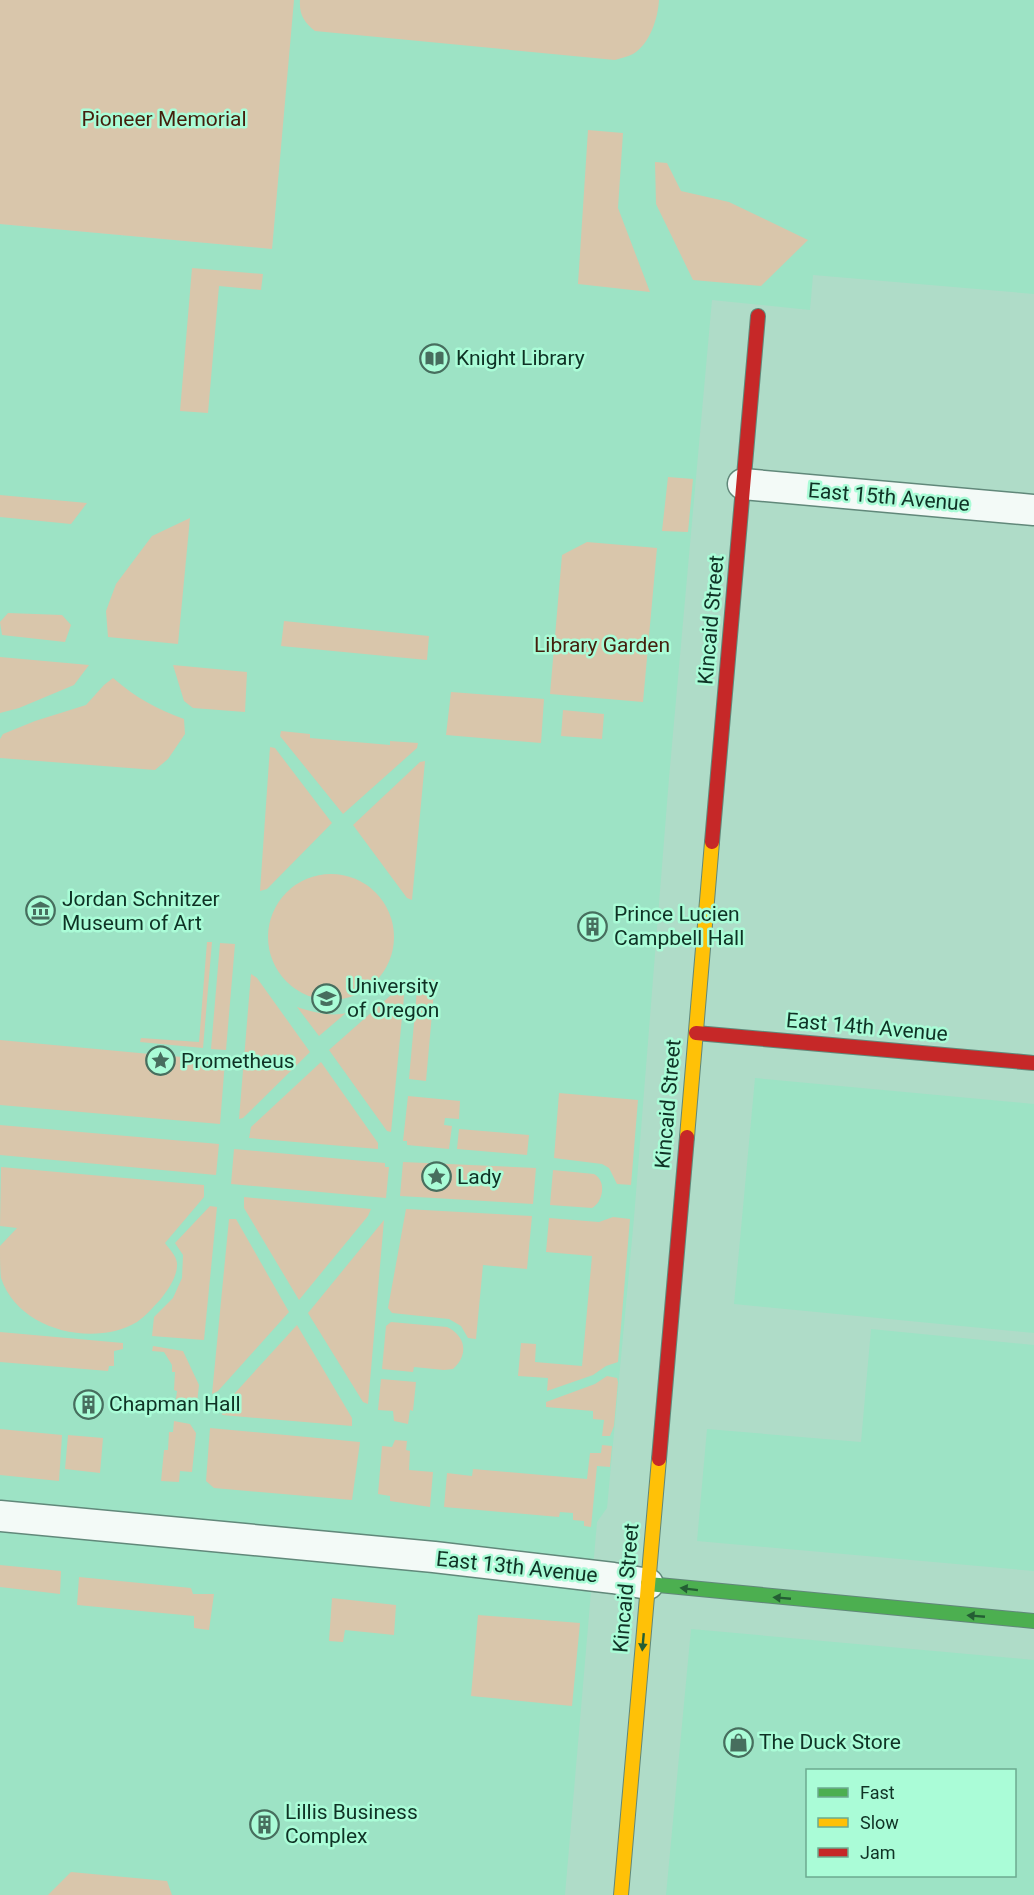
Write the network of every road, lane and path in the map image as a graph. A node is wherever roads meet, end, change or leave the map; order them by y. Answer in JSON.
{"nodes":[{"id":1,"x":758,"y":316,"type":"dead end"},
{"id":2,"x":744,"y":484,"type":"junction"},
{"id":3,"x":1034,"y":510,"type":"edge"},
{"id":4,"x":696,"y":1033,"type":"junction"},
{"id":5,"x":1034,"y":1063,"type":"edge"},
{"id":6,"x":0,"y":1516,"type":"edge"},
{"id":7,"x":648,"y":1584,"type":"junction"},
{"id":8,"x":1034,"y":1621,"type":"edge"},
{"id":9,"x":621,"y":1895,"type":"edge"}],
"edges":[{"from":1,"to":2,"type":"street","name":"Kincaid Street"},
{"from":2,"to":3,"type":"street","name":"East 15th Avenue"},
{"from":2,"to":4,"type":"street","name":"Kincaid Street"},
{"from":4,"to":5,"type":"street","name":"East 14th Avenue"},
{"from":4,"to":7,"type":"street","name":"Kincaid Street"},
{"from":6,"to":7,"type":"street","name":"East 13th Avenue"},
{"from":8,"to":7,"type":"street","name":"East 13th Avenue","one_way":true},
{"from":7,"to":9,"type":"street","name":"Kincaid Street","one_way":true}]}
